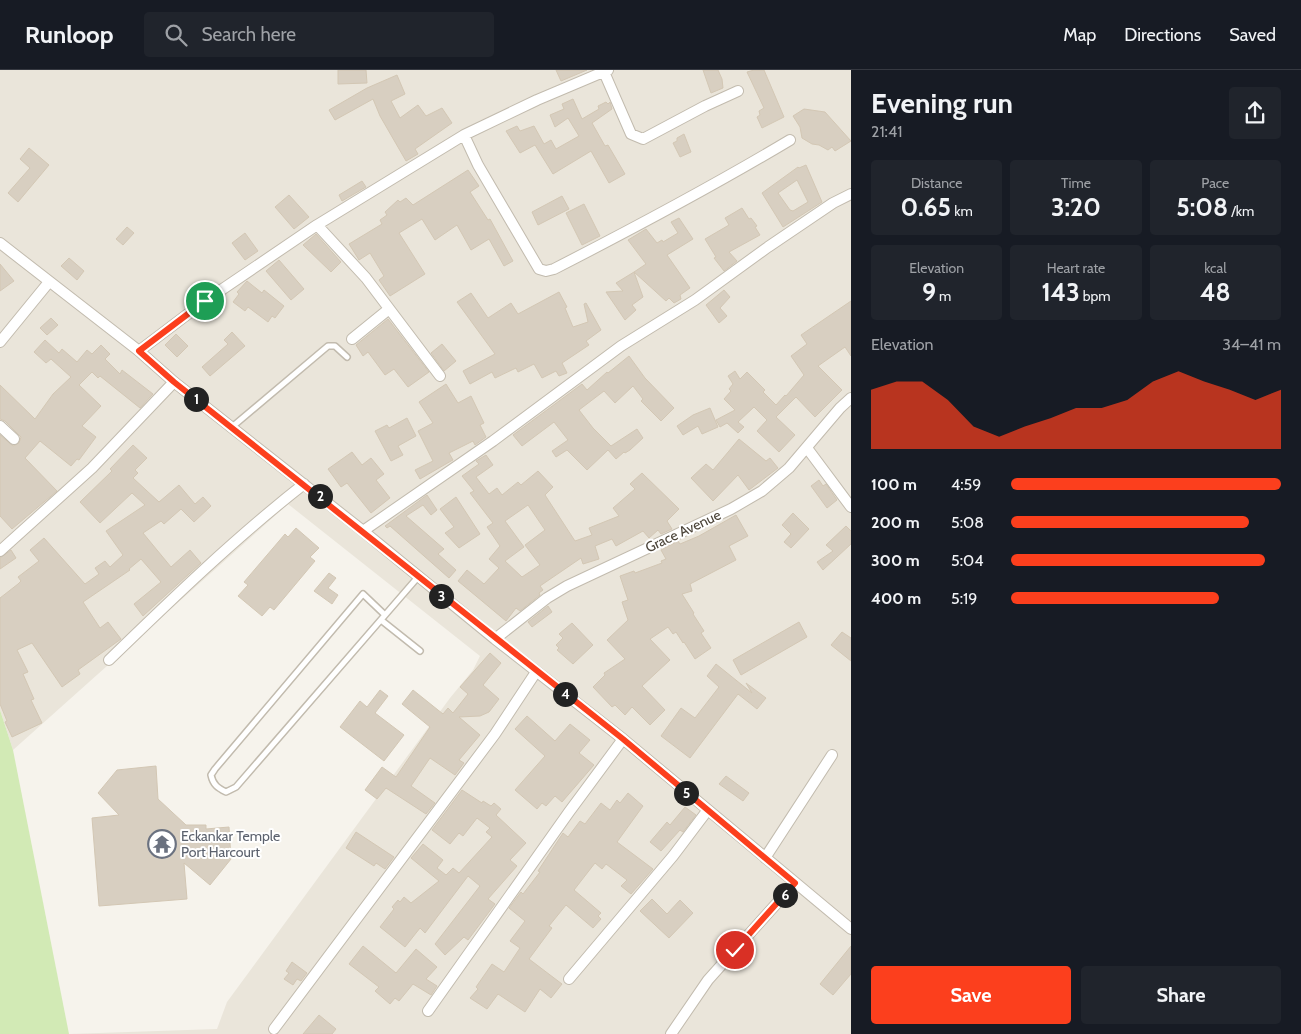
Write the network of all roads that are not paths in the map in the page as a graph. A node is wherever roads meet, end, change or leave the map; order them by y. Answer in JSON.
{"nodes":[{"id":1,"x":606,"y":71,"type":"edge"},
{"id":2,"x":738,"y":91,"type":"dead end"},
{"id":3,"x":464,"y":135,"type":"junction"},
{"id":4,"x":790,"y":140,"type":"dead end"},
{"id":5,"x":851,"y":194,"type":"edge"},
{"id":6,"x":317,"y":225,"type":"junction"},
{"id":7,"x":0,"y":243,"type":"edge"},
{"id":8,"x":50,"y":282,"type":"junction"},
{"id":9,"x":389,"y":309,"type":"junction"},
{"id":10,"x":352,"y":339,"type":"dead end"},
{"id":11,"x":0,"y":342,"type":"edge"},
{"id":12,"x":139,"y":351,"type":"junction"},
{"id":13,"x":347,"y":357,"type":"dead end"},
{"id":14,"x":440,"y":376,"type":"dead end"},
{"id":15,"x":174,"y":382,"type":"junction"},
{"id":16,"x":851,"y":398,"type":"edge"},
{"id":17,"x":0,"y":426,"type":"edge"},
{"id":18,"x":232,"y":427,"type":"junction"},
{"id":19,"x":14,"y":439,"type":"dead end"},
{"id":20,"x":807,"y":448,"type":"junction"},
{"id":21,"x":304,"y":484,"type":"junction"},
{"id":22,"x":851,"y":508,"type":"edge"},
{"id":23,"x":363,"y":531,"type":"junction"},
{"id":24,"x":0,"y":551,"type":"edge"},
{"id":25,"x":418,"y":577,"type":"junction"},
{"id":26,"x":385,"y":615,"type":"junction"},
{"id":27,"x":381,"y":620,"type":"junction"},
{"id":28,"x":495,"y":639,"type":"junction"},
{"id":29,"x":420,"y":651,"type":"dead end"},
{"id":30,"x":109,"y":660,"type":"dead end"},
{"id":31,"x":536,"y":672,"type":"junction"},
{"id":32,"x":623,"y":739,"type":"junction"},
{"id":33,"x":832,"y":756,"type":"dead end"},
{"id":34,"x":707,"y":811,"type":"junction"},
{"id":35,"x":765,"y":858,"type":"junction"},
{"id":36,"x":795,"y":883,"type":"junction"},
{"id":37,"x":851,"y":929,"type":"edge"},
{"id":38,"x":568,"y":979,"type":"dead end"},
{"id":39,"x":428,"y":1011,"type":"dead end"},
{"id":40,"x":274,"y":1029,"type":"dead end"},
{"id":41,"x":671,"y":1034,"type":"edge"}],
"edges":[{"from":1,"to":2,"type":"street"},
{"from":1,"to":3,"type":"street"},
{"from":3,"to":4,"type":"street"},
{"from":3,"to":6,"type":"street"},
{"from":5,"to":23,"type":"street"},
{"from":6,"to":9,"type":"street"},
{"from":6,"to":12,"type":"street"},
{"from":7,"to":8,"type":"street"},
{"from":8,"to":11,"type":"street"},
{"from":8,"to":12,"type":"street"},
{"from":9,"to":10,"type":"street"},
{"from":9,"to":14,"type":"street"},
{"from":12,"to":15,"type":"street"},
{"from":13,"to":18,"type":"lane"},
{"from":15,"to":18,"type":"street"},
{"from":15,"to":24,"type":"street"},
{"from":16,"to":20,"type":"street","name":"Grace Avenue"},
{"from":17,"to":19,"type":"street"},
{"from":18,"to":21,"type":"street"},
{"from":20,"to":22,"type":"street"},
{"from":20,"to":28,"type":"street","name":"Grace Avenue"},
{"from":21,"to":23,"type":"street"},
{"from":21,"to":30,"type":"street"},
{"from":23,"to":25,"type":"street"},
{"from":25,"to":26,"type":"lane"},
{"from":25,"to":28,"type":"street"},
{"from":26,"to":27,"type":"lane"},
{"from":26,"to":27,"type":"lane"},
{"from":27,"to":29,"type":"lane"},
{"from":28,"to":31,"type":"street"},
{"from":31,"to":32,"type":"street"},
{"from":31,"to":40,"type":"street"},
{"from":32,"to":34,"type":"street"},
{"from":32,"to":39,"type":"street"},
{"from":33,"to":35,"type":"street"},
{"from":34,"to":35,"type":"street"},
{"from":34,"to":38,"type":"street"},
{"from":35,"to":36,"type":"street"},
{"from":36,"to":37,"type":"street"},
{"from":36,"to":41,"type":"street"}]}
